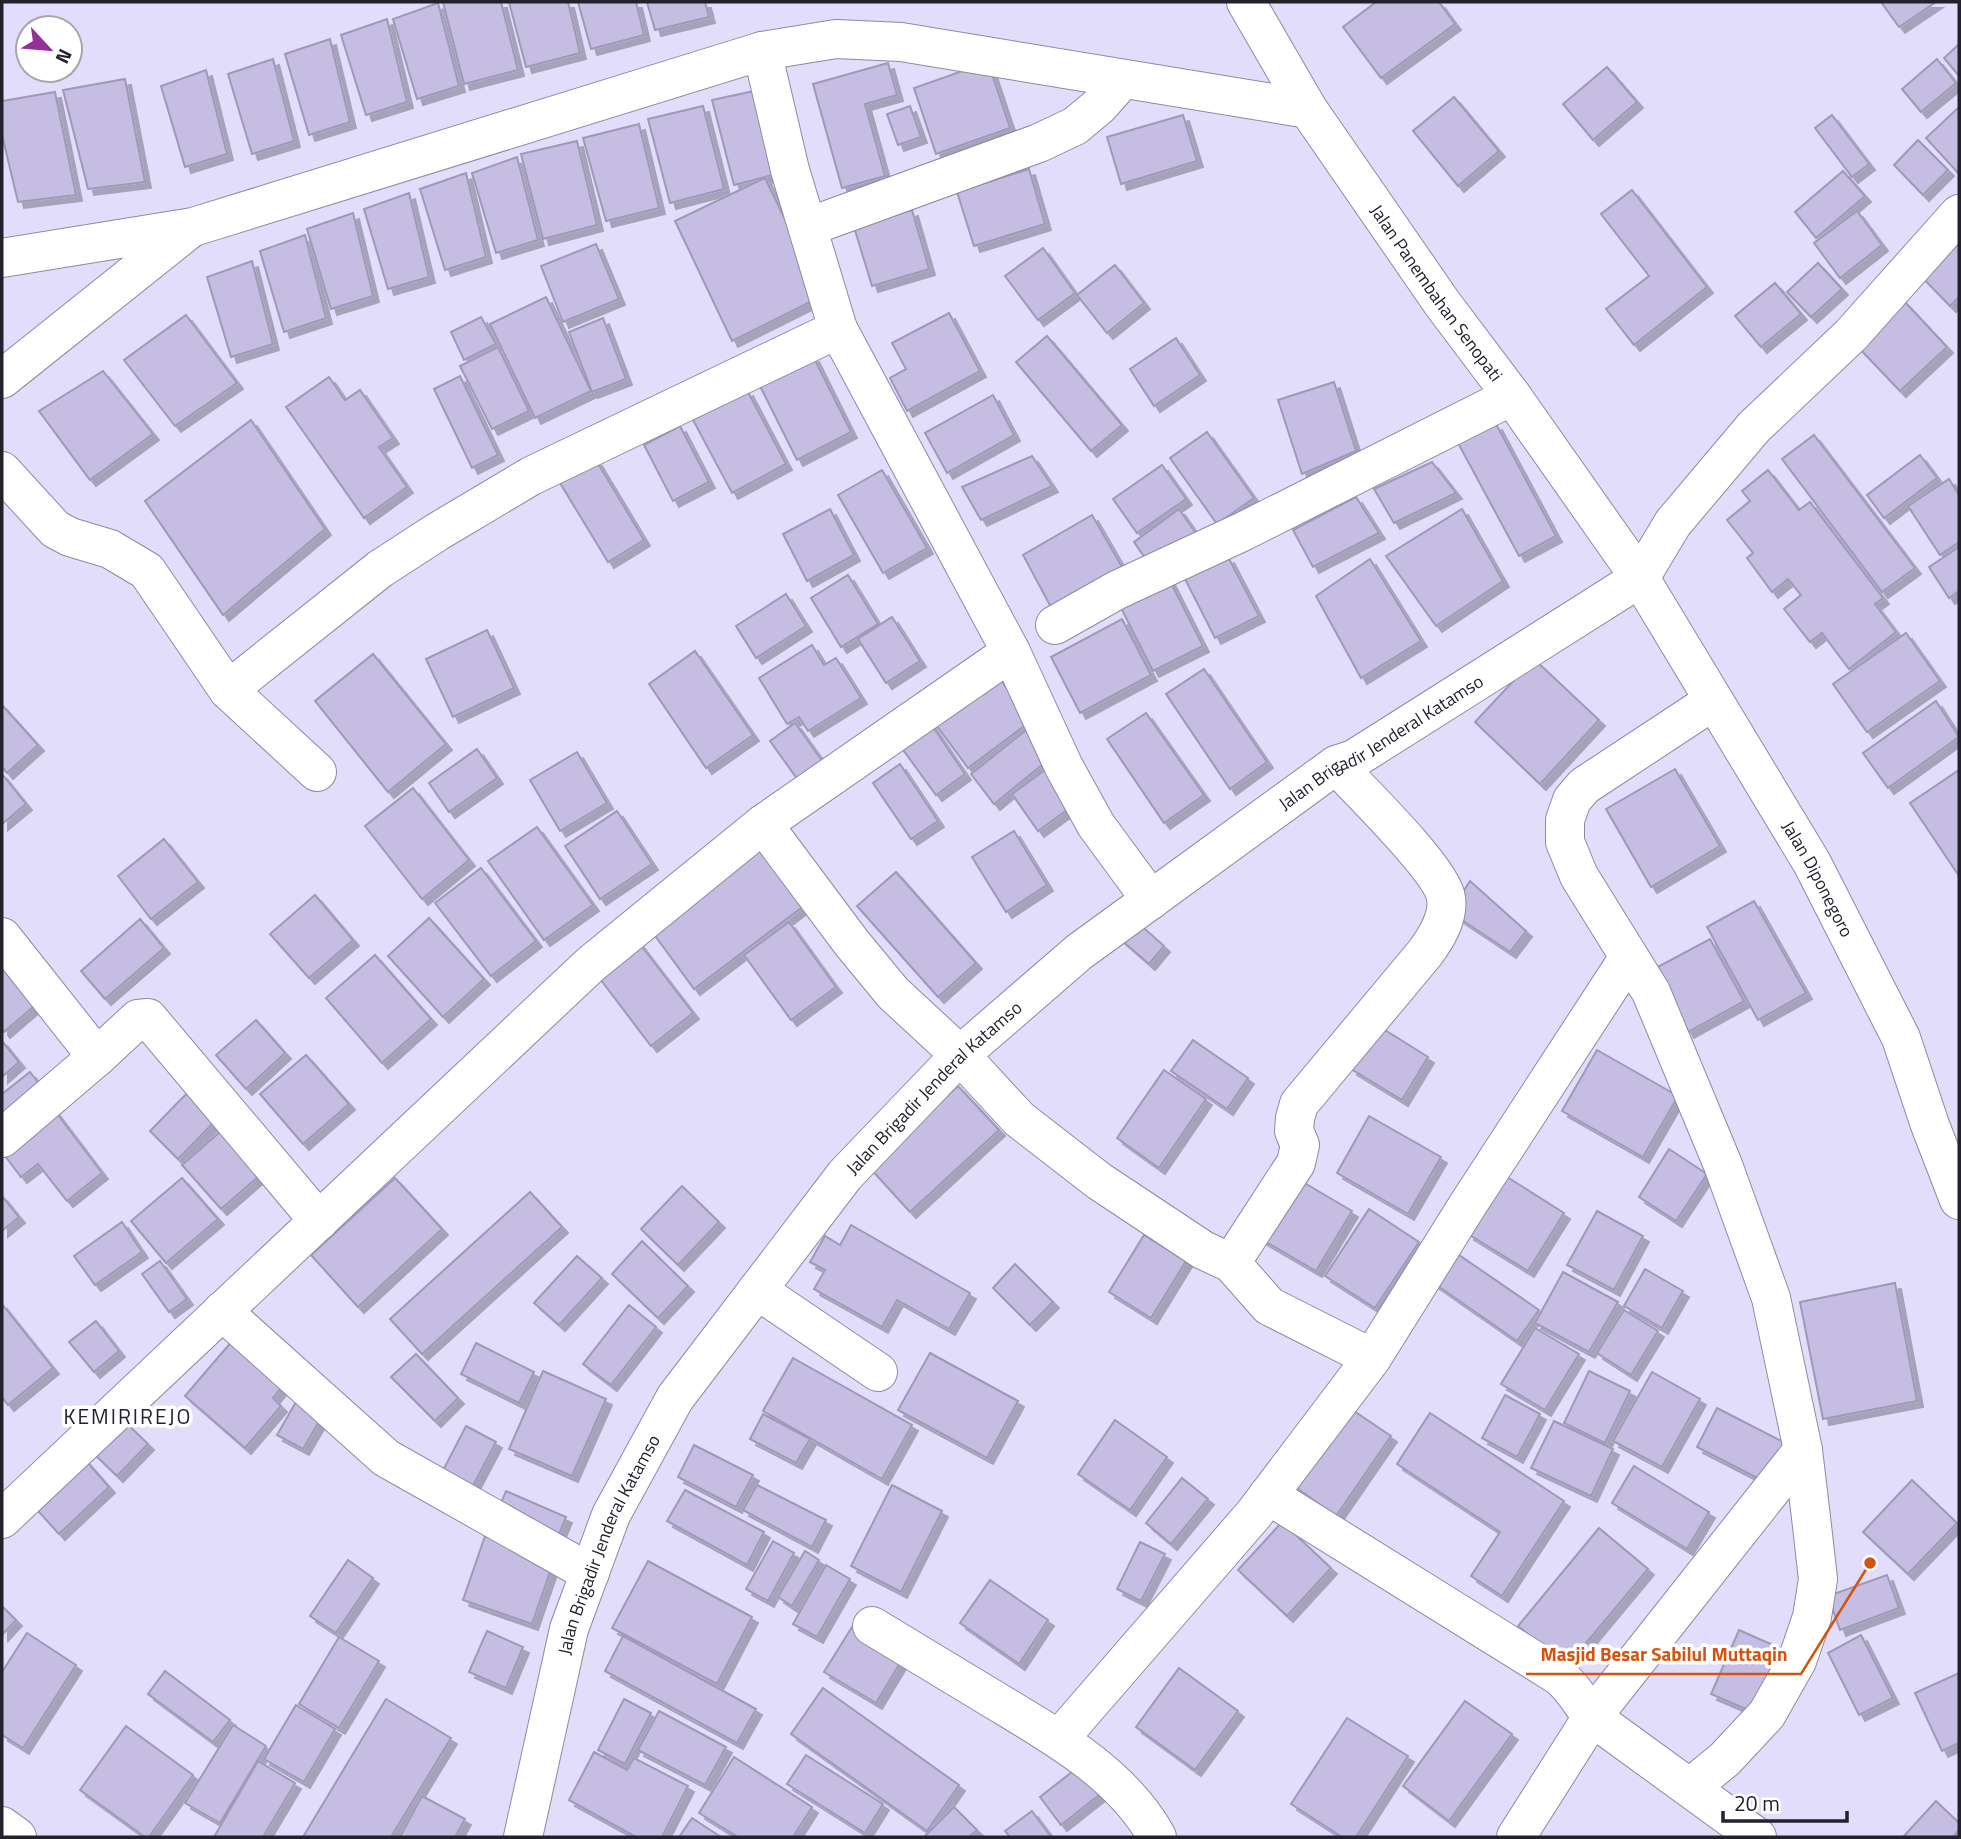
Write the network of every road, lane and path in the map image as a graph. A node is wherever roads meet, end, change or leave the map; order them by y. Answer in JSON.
{"nodes":[{"id":1,"x":1245,"y":2,"type":"edge"},
{"id":2,"x":762,"y":51,"type":"junction"},
{"id":3,"x":1123,"y":79,"type":"junction"},
{"id":4,"x":1308,"y":109,"type":"junction"},
{"id":5,"x":1959,"y":214,"type":"edge"},
{"id":6,"x":193,"y":227,"type":"junction"},
{"id":7,"x":808,"y":227,"type":"junction"},
{"id":8,"x":2,"y":258,"type":"edge"},
{"id":9,"x":838,"y":328,"type":"junction"},
{"id":10,"x":2,"y":379,"type":"edge"},
{"id":11,"x":1512,"y":396,"type":"junction"},
{"id":12,"x":2,"y":471,"type":"edge"},
{"id":13,"x":1640,"y":578,"type":"junction"},
{"id":14,"x":1055,"y":625,"type":"dead end"},
{"id":15,"x":1011,"y":652,"type":"junction"},
{"id":16,"x":228,"y":690,"type":"junction"},
{"id":17,"x":1713,"y":701,"type":"junction"},
{"id":18,"x":1336,"y":765,"type":"junction"},
{"id":19,"x":317,"y":772,"type":"dead end"},
{"id":20,"x":763,"y":824,"type":"junction"},
{"id":21,"x":1151,"y":900,"type":"junction"},
{"id":22,"x":2,"y":937,"type":"edge"},
{"id":23,"x":1629,"y":957,"type":"junction"},
{"id":24,"x":960,"y":1055,"type":"junction"},
{"id":25,"x":97,"y":1057,"type":"junction"},
{"id":26,"x":2,"y":1138,"type":"edge"},
{"id":27,"x":1959,"y":1200,"type":"edge"},
{"id":28,"x":319,"y":1222,"type":"junction"},
{"id":29,"x":1231,"y":1264,"type":"junction"},
{"id":30,"x":757,"y":1290,"type":"junction"},
{"id":31,"x":222,"y":1311,"type":"junction"},
{"id":32,"x":1372,"y":1358,"type":"junction"},
{"id":33,"x":878,"y":1372,"type":"dead end"},
{"id":34,"x":1804,"y":1450,"type":"junction"},
{"id":35,"x":1268,"y":1495,"type":"junction"},
{"id":36,"x":2,"y":1519,"type":"edge"},
{"id":37,"x":590,"y":1573,"type":"junction"},
{"id":38,"x":872,"y":1626,"type":"dead end"},
{"id":39,"x":1591,"y":1717,"type":"junction"},
{"id":40,"x":1059,"y":1739,"type":"junction"},
{"id":41,"x":1690,"y":1787,"type":"junction"},
{"id":42,"x":2,"y":1826,"type":"edge"},
{"id":43,"x":17,"y":1837,"type":"edge"},
{"id":44,"x":523,"y":1837,"type":"edge"},
{"id":45,"x":1157,"y":1837,"type":"edge"},
{"id":46,"x":1516,"y":1837,"type":"edge"},
{"id":47,"x":1757,"y":1837,"type":"edge"}],
"edges":[{"from":1,"to":4,"type":"street","name":"Jalan Panembahan Senopati"},
{"from":2,"to":3,"type":"street"},
{"from":2,"to":6,"type":"street"},
{"from":2,"to":7,"type":"street"},
{"from":3,"to":4,"type":"street"},
{"from":3,"to":7,"type":"street"},
{"from":4,"to":11,"type":"street","name":"Jalan Panembahan Senopati"},
{"from":5,"to":13,"type":"street"},
{"from":6,"to":8,"type":"street"},
{"from":6,"to":10,"type":"street"},
{"from":7,"to":9,"type":"street"},
{"from":9,"to":15,"type":"street"},
{"from":9,"to":16,"type":"street"},
{"from":11,"to":13,"type":"street","name":"Jalan Panembahan Senopati"},
{"from":11,"to":14,"type":"street"},
{"from":12,"to":16,"type":"street"},
{"from":13,"to":17,"type":"street","name":"Jalan Diponegoro"},
{"from":13,"to":18,"type":"street","name":"Jalan Brigadir Jenderal Katamso"},
{"from":15,"to":20,"type":"street"},
{"from":15,"to":21,"type":"street"},
{"from":16,"to":19,"type":"street"},
{"from":17,"to":23,"type":"street"},
{"from":17,"to":27,"type":"street","name":"Jalan Diponegoro"},
{"from":18,"to":21,"type":"street","name":"Jalan Brigadir Jenderal Katamso"},
{"from":18,"to":29,"type":"street"},
{"from":20,"to":24,"type":"street"},
{"from":20,"to":28,"type":"street"},
{"from":21,"to":24,"type":"street","name":"Jalan Brigadir Jenderal Katamso"},
{"from":22,"to":25,"type":"street"},
{"from":23,"to":32,"type":"street"},
{"from":23,"to":34,"type":"street"},
{"from":24,"to":29,"type":"street"},
{"from":24,"to":30,"type":"street","name":"Jalan Brigadir Jenderal Katamso"},
{"from":25,"to":26,"type":"street"},
{"from":25,"to":28,"type":"street"},
{"from":28,"to":31,"type":"street"},
{"from":29,"to":32,"type":"street"},
{"from":30,"to":33,"type":"street"},
{"from":30,"to":37,"type":"street","name":"Jalan Brigadir Jenderal Katamso"},
{"from":31,"to":36,"type":"street"},
{"from":31,"to":37,"type":"street"},
{"from":32,"to":35,"type":"street"},
{"from":34,"to":39,"type":"street"},
{"from":34,"to":41,"type":"street"},
{"from":35,"to":39,"type":"street"},
{"from":35,"to":40,"type":"street"},
{"from":37,"to":44,"type":"street","name":"Jalan Brigadir Jenderal Katamso"},
{"from":38,"to":40,"type":"street"},
{"from":39,"to":41,"type":"street"},
{"from":39,"to":46,"type":"street"},
{"from":40,"to":45,"type":"street"},
{"from":41,"to":47,"type":"street"},
{"from":42,"to":43,"type":"street"}]}
